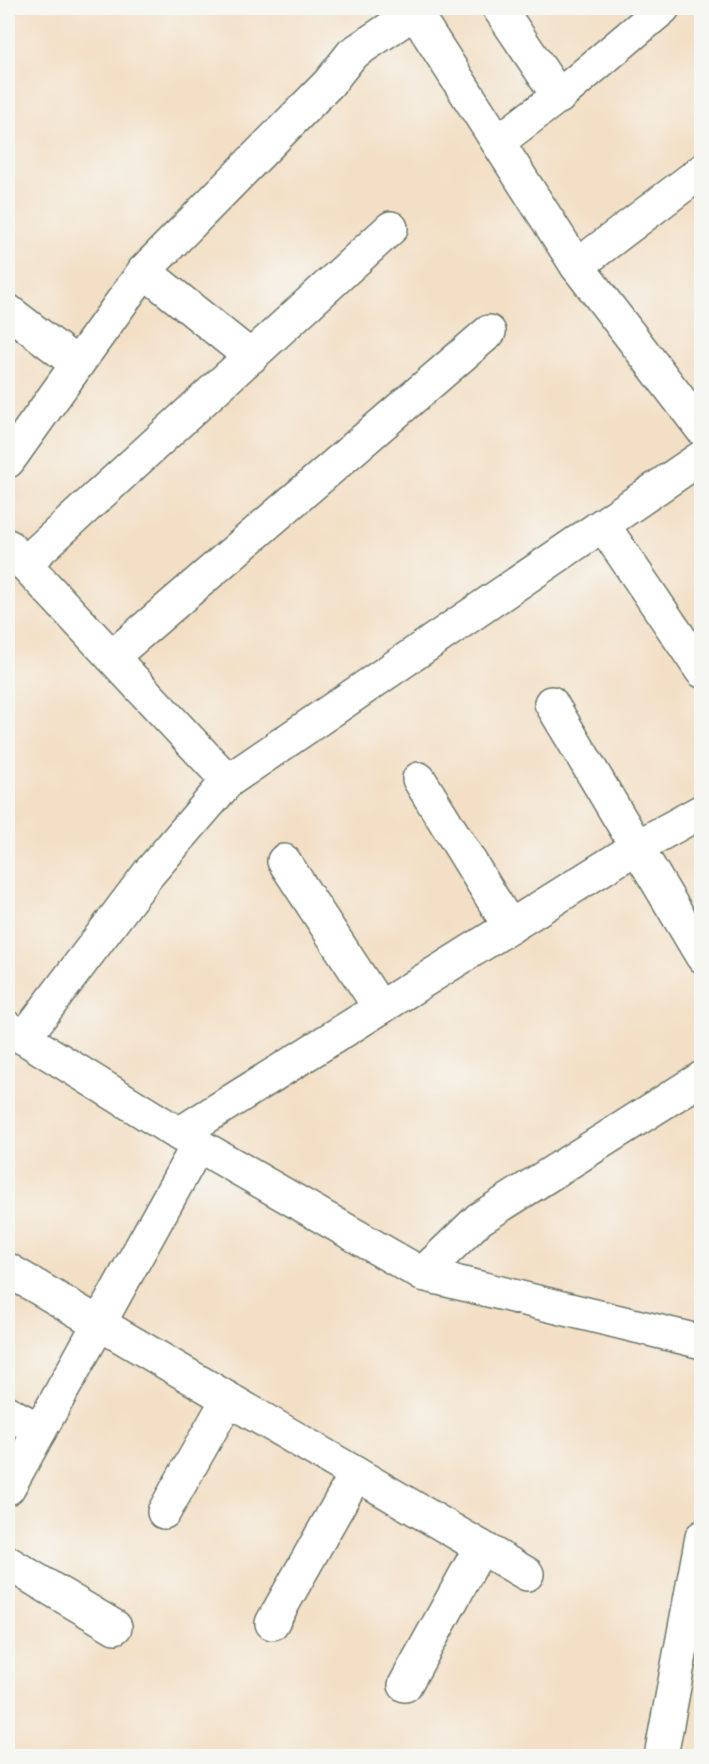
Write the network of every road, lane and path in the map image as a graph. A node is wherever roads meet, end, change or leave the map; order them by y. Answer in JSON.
{"nodes":[{"id":1,"x":499,"y":8,"type":"edge"},
{"id":2,"x":663,"y":8,"type":"edge"},
{"id":3,"x":417,"y":10,"type":"edge"},
{"id":4,"x":559,"y":96,"type":"junction"},
{"id":5,"x":498,"y":142,"type":"junction"},
{"id":6,"x":702,"y":171,"type":"edge"},
{"id":7,"x":391,"y":228,"type":"dead end"},
{"id":8,"x":577,"y":266,"type":"junction"},
{"id":9,"x":144,"y":270,"type":"junction"},
{"id":10,"x":8,"y":311,"type":"edge"},
{"id":11,"x":489,"y":332,"type":"dead end"},
{"id":12,"x":251,"y":357,"type":"junction"},
{"id":13,"x":77,"y":364,"type":"junction"},
{"id":14,"x":702,"y":429,"type":"edge"},
{"id":15,"x":702,"y":457,"type":"edge"},
{"id":16,"x":8,"y":461,"type":"edge"},
{"id":17,"x":603,"y":525,"type":"junction"},
{"id":18,"x":16,"y":555,"type":"edge"},
{"id":19,"x":112,"y":657,"type":"junction"},
{"id":20,"x":702,"y":671,"type":"edge"},
{"id":21,"x":551,"y":703,"type":"dead end"},
{"id":22,"x":419,"y":779,"type":"dead end"},
{"id":23,"x":228,"y":781,"type":"junction"},
{"id":24,"x":702,"y":811,"type":"edge"},
{"id":25,"x":637,"y":847,"type":"junction"},
{"id":26,"x":284,"y":861,"type":"dead end"},
{"id":27,"x":510,"y":927,"type":"junction"},
{"id":28,"x":702,"y":956,"type":"edge"},
{"id":29,"x":380,"y":1008,"type":"junction"},
{"id":30,"x":16,"y":1033,"type":"edge"},
{"id":31,"x":702,"y":1078,"type":"edge"},
{"id":32,"x":189,"y":1140,"type":"junction"},
{"id":33,"x":8,"y":1270,"type":"edge"},
{"id":34,"x":422,"y":1274,"type":"junction"},
{"id":35,"x":100,"y":1324,"type":"junction"},
{"id":36,"x":702,"y":1342,"type":"edge"},
{"id":37,"x":228,"y":1399,"type":"junction"},
{"id":38,"x":8,"y":1413,"type":"edge"},
{"id":39,"x":40,"y":1430,"type":"junction"},
{"id":40,"x":356,"y":1474,"type":"junction"},
{"id":41,"x":8,"y":1488,"type":"edge"},
{"id":42,"x":164,"y":1512,"type":"dead end"},
{"id":43,"x":702,"y":1537,"type":"edge"},
{"id":44,"x":480,"y":1547,"type":"junction"},
{"id":45,"x":8,"y":1563,"type":"edge"},
{"id":46,"x":527,"y":1574,"type":"dead end"},
{"id":47,"x":272,"y":1623,"type":"dead end"},
{"id":48,"x":115,"y":1627,"type":"dead end"},
{"id":49,"x":405,"y":1685,"type":"dead end"},
{"id":50,"x":661,"y":1756,"type":"edge"}],
"edges":[{"from":1,"to":4,"type":"street"},
{"from":2,"to":4,"type":"street"},
{"from":3,"to":5,"type":"street"},
{"from":3,"to":9,"type":"street"},
{"from":4,"to":5,"type":"street"},
{"from":5,"to":8,"type":"street"},
{"from":6,"to":8,"type":"street"},
{"from":7,"to":12,"type":"street"},
{"from":8,"to":14,"type":"street"},
{"from":9,"to":12,"type":"street"},
{"from":9,"to":13,"type":"street"},
{"from":10,"to":13,"type":"street"},
{"from":11,"to":19,"type":"street"},
{"from":12,"to":18,"type":"street"},
{"from":13,"to":16,"type":"street"},
{"from":15,"to":17,"type":"street"},
{"from":17,"to":20,"type":"street"},
{"from":17,"to":23,"type":"street"},
{"from":18,"to":19,"type":"street"},
{"from":19,"to":23,"type":"street"},
{"from":21,"to":25,"type":"street"},
{"from":22,"to":27,"type":"street"},
{"from":23,"to":30,"type":"street"},
{"from":24,"to":25,"type":"street"},
{"from":25,"to":27,"type":"street"},
{"from":25,"to":28,"type":"street"},
{"from":26,"to":29,"type":"street"},
{"from":27,"to":29,"type":"street"},
{"from":29,"to":32,"type":"street"},
{"from":30,"to":32,"type":"street"},
{"from":31,"to":34,"type":"street"},
{"from":32,"to":34,"type":"street"},
{"from":32,"to":35,"type":"street"},
{"from":33,"to":35,"type":"street"},
{"from":34,"to":36,"type":"street"},
{"from":35,"to":37,"type":"street"},
{"from":35,"to":39,"type":"street"},
{"from":37,"to":40,"type":"street"},
{"from":37,"to":42,"type":"street"},
{"from":38,"to":39,"type":"street"},
{"from":39,"to":41,"type":"street"},
{"from":40,"to":44,"type":"street"},
{"from":40,"to":47,"type":"street"},
{"from":43,"to":50,"type":"street"},
{"from":44,"to":46,"type":"street"},
{"from":44,"to":49,"type":"street"},
{"from":45,"to":48,"type":"street"}]}
